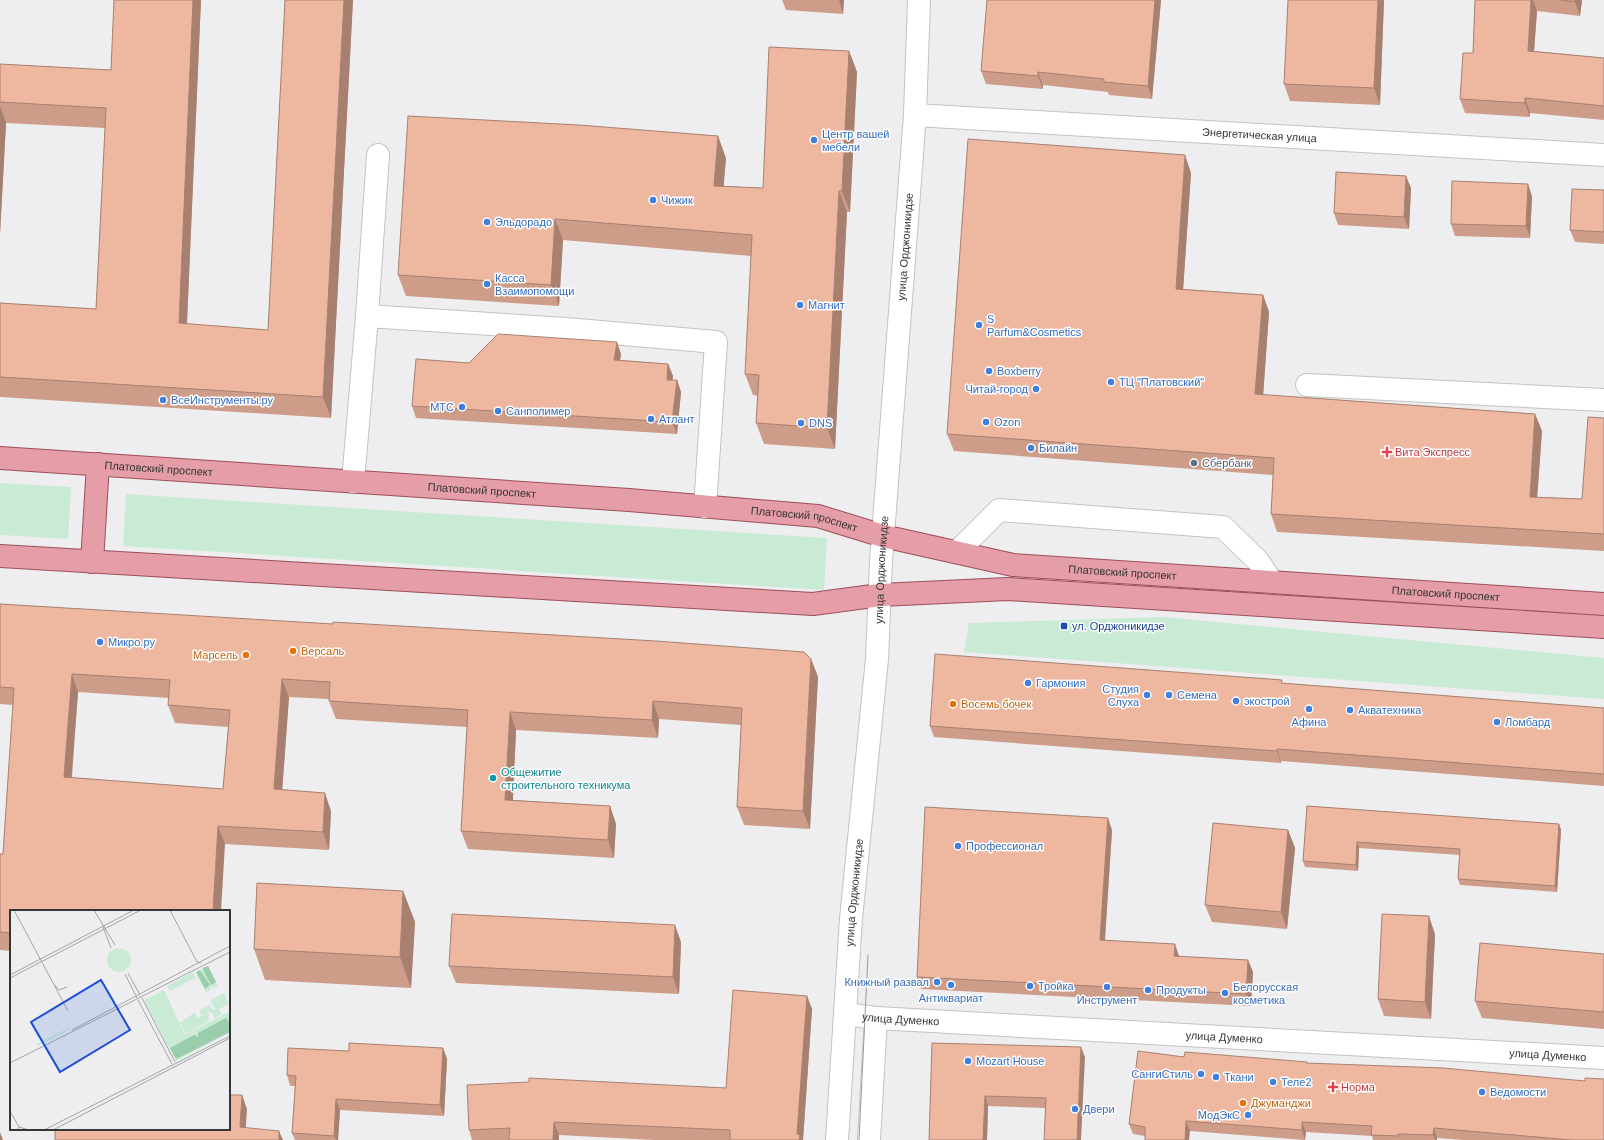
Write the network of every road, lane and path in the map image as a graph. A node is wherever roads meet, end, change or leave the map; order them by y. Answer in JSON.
{"nodes":[{"id":1,"x":919,"y":0,"type":"edge"},
{"id":2,"x":915,"y":115,"type":"junction"},
{"id":3,"x":378,"y":155,"type":"dead end"},
{"id":4,"x":1604,"y":155,"type":"edge"},
{"id":5,"x":367,"y":316,"type":"junction"},
{"id":6,"x":1307,"y":385,"type":"dead end"},
{"id":7,"x":1604,"y":400,"type":"edge"},
{"id":8,"x":0,"y":458,"type":"edge"},
{"id":9,"x":98,"y":464,"type":"junction"},
{"id":10,"x":353,"y":482,"type":"junction"},
{"id":11,"x":705,"y":507,"type":"junction"},
{"id":12,"x":883,"y":536,"type":"junction"},
{"id":13,"x":957,"y":552,"type":"junction"},
{"id":14,"x":0,"y":556,"type":"edge"},
{"id":15,"x":92,"y":562,"type":"junction"},
{"id":16,"x":1272,"y":582,"type":"junction"},
{"id":17,"x":880,"y":595,"type":"junction"},
{"id":18,"x":1604,"y":604,"type":"edge"},
{"id":19,"x":1604,"y":627,"type":"edge"},
{"id":20,"x":845,"y":1014,"type":"junction"},
{"id":21,"x":876,"y":1018,"type":"junction"},
{"id":22,"x":1604,"y":1058,"type":"edge"},
{"id":23,"x":838,"y":1140,"type":"edge"},
{"id":24,"x":869,"y":1140,"type":"edge"}],
"edges":[{"from":1,"to":2,"type":"street","name":"улица Орджоникидзе"},
{"from":2,"to":4,"type":"street","name":"Энергетическая улица"},
{"from":2,"to":12,"type":"street","name":"улица Орджоникидзе"},
{"from":3,"to":5,"type":"street"},
{"from":5,"to":10,"type":"street"},
{"from":5,"to":11,"type":"street"},
{"from":6,"to":7,"type":"street"},
{"from":8,"to":9,"type":"main road","name":"Платовский проспект"},
{"from":9,"to":10,"type":"main road","name":"Платовский проспект"},
{"from":9,"to":15,"type":"main road"},
{"from":10,"to":11,"type":"main road","name":"Платовский проспект"},
{"from":11,"to":12,"type":"main road","name":"Платовский проспект"},
{"from":12,"to":13,"type":"main road","name":"Платовский проспект"},
{"from":12,"to":17,"type":"street","name":"улица Орджоникидзе"},
{"from":13,"to":16,"type":"main road","name":"Платовский проспект"},
{"from":13,"to":16,"type":"street"},
{"from":14,"to":15,"type":"main road"},
{"from":15,"to":17,"type":"main road"},
{"from":16,"to":18,"type":"main road","name":"Платовский проспект"},
{"from":17,"to":19,"type":"main road"},
{"from":17,"to":20,"type":"street","name":"улица Орджоникидзе"},
{"from":20,"to":21,"type":"street","name":"улица Думенко"},
{"from":20,"to":23,"type":"street","name":"улица Орджоникидзе"},
{"from":21,"to":22,"type":"street","name":"улица Думенко"},
{"from":21,"to":24,"type":"street"}]}
